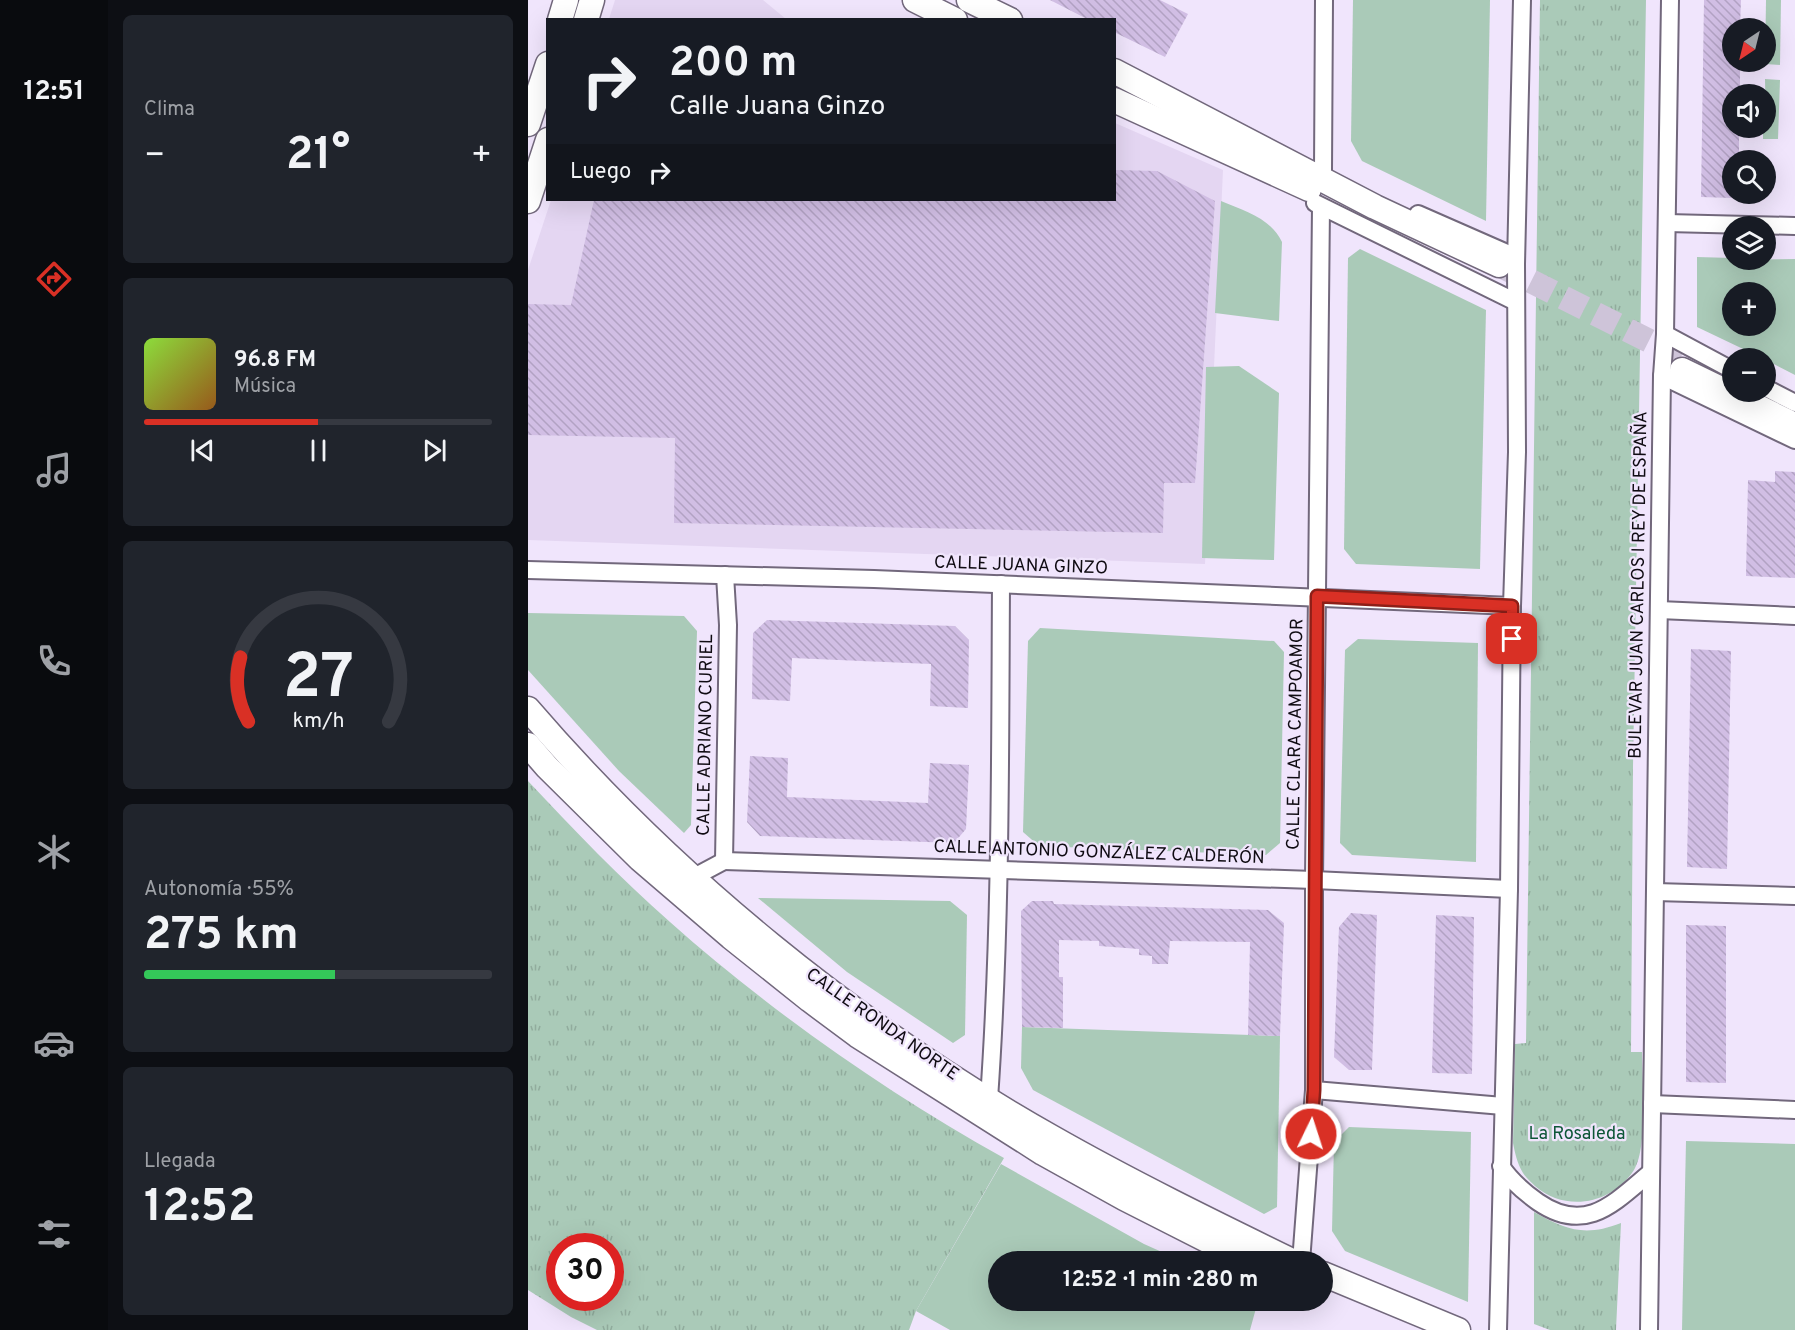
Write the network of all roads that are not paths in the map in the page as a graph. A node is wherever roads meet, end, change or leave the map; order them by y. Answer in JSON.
{"nodes":[{"id":1,"x":566,"y":0,"type":"edge"},
{"id":2,"x":592,"y":0,"type":"edge"},
{"id":3,"x":915,"y":0,"type":"edge"},
{"id":4,"x":969,"y":0,"type":"edge"},
{"id":5,"x":1324,"y":0,"type":"edge"},
{"id":6,"x":1522,"y":0,"type":"edge"},
{"id":7,"x":1670,"y":0,"type":"edge"},
{"id":8,"x":562,"y":18,"type":"edge"},
{"id":9,"x":587,"y":18,"type":"edge"},
{"id":10,"x":951,"y":18,"type":"edge"},
{"id":11,"x":1006,"y":18,"type":"edge"},
{"id":12,"x":546,"y":70,"type":"edge"},
{"id":13,"x":1116,"y":71,"type":"edge"},
{"id":14,"x":1116,"y":101,"type":"edge"},
{"id":15,"x":528,"y":124,"type":"edge"},
{"id":16,"x":546,"y":146,"type":"edge"},
{"id":17,"x":1261,"y":156,"type":"junction"},
{"id":18,"x":1323,"y":170,"type":"junction"},
{"id":19,"x":528,"y":201,"type":"edge"},
{"id":20,"x":1321,"y":207,"type":"junction"},
{"id":21,"x":1667,"y":223,"type":"junction"},
{"id":22,"x":1795,"y":226,"type":"edge"},
{"id":23,"x":1505,"y":268,"type":"junction"},
{"id":24,"x":1516,"y":302,"type":"junction"},
{"id":25,"x":1665,"y":334,"type":"junction"},
{"id":26,"x":1722,"y":365,"type":"edge"},
{"id":27,"x":1675,"y":368,"type":"junction"},
{"id":28,"x":1722,"y":380,"type":"edge"},
{"id":29,"x":1776,"y":393,"type":"edge"},
{"id":30,"x":1770,"y":402,"type":"edge"},
{"id":31,"x":1795,"y":403,"type":"edge"},
{"id":32,"x":1795,"y":414,"type":"edge"},
{"id":33,"x":1795,"y":425,"type":"edge"},
{"id":34,"x":1795,"y":440,"type":"edge"},
{"id":35,"x":528,"y":570,"type":"edge"},
{"id":36,"x":725,"y":575,"type":"junction"},
{"id":37,"x":1001,"y":584,"type":"junction"},
{"id":38,"x":1317,"y":596,"type":"junction"},
{"id":39,"x":1512,"y":606,"type":"junction"},
{"id":40,"x":1659,"y":610,"type":"junction"},
{"id":41,"x":1795,"y":616,"type":"edge"},
{"id":42,"x":528,"y":710,"type":"edge"},
{"id":43,"x":528,"y":746,"type":"edge"},
{"id":44,"x":724,"y":861,"type":"junction"},
{"id":45,"x":998,"y":869,"type":"junction"},
{"id":46,"x":694,"y":877,"type":"junction"},
{"id":47,"x":1314,"y":880,"type":"junction"},
{"id":48,"x":1509,"y":890,"type":"junction"},
{"id":49,"x":1655,"y":892,"type":"junction"},
{"id":50,"x":1795,"y":896,"type":"edge"},
{"id":51,"x":1314,"y":1090,"type":"junction"},
{"id":52,"x":989,"y":1099,"type":"junction"},
{"id":53,"x":1652,"y":1104,"type":"junction"},
{"id":54,"x":1503,"y":1106,"type":"junction"},
{"id":55,"x":1795,"y":1110,"type":"edge"},
{"id":56,"x":1501,"y":1166,"type":"junction"},
{"id":57,"x":1651,"y":1172,"type":"junction"},
{"id":58,"x":1228,"y":1251,"type":"edge"},
{"id":59,"x":1272,"y":1251,"type":"edge"},
{"id":60,"x":1302,"y":1251,"type":"edge"},
{"id":61,"x":1333,"y":1278,"type":"edge"},
{"id":62,"x":1333,"y":1296,"type":"edge"},
{"id":63,"x":1413,"y":1330,"type":"edge"},
{"id":64,"x":1458,"y":1330,"type":"edge"},
{"id":65,"x":1498,"y":1330,"type":"edge"},
{"id":66,"x":1649,"y":1330,"type":"edge"}],
"edges":[{"from":1,"to":8,"type":"street"},
{"from":2,"to":9,"type":"street"},
{"from":3,"to":10,"type":"street"},
{"from":4,"to":11,"type":"street"},
{"from":5,"to":18,"type":"street"},
{"from":6,"to":23,"type":"street"},
{"from":7,"to":21,"type":"street","name":"BULEVAR JUAN CARLOS I REY DE ESPAÑA"},
{"from":12,"to":15,"type":"street"},
{"from":13,"to":17,"type":"street"},
{"from":14,"to":17,"type":"street"},
{"from":16,"to":19,"type":"street"},
{"from":17,"to":18,"type":"street"},
{"from":17,"to":20,"type":"street"},
{"from":17,"to":23,"type":"street"},
{"from":18,"to":23,"type":"street"},
{"from":20,"to":24,"type":"street"},
{"from":20,"to":38,"type":"street","name":"CALLE CLARA CAMPOAMOR"},
{"from":21,"to":22,"type":"street"},
{"from":21,"to":25,"type":"street","name":"BULEVAR JUAN CARLOS I REY DE ESPAÑA"},
{"from":23,"to":24,"type":"street"},
{"from":24,"to":39,"type":"street"},
{"from":25,"to":26,"type":"street"},
{"from":25,"to":27,"type":"street","name":"BULEVAR JUAN CARLOS I REY DE ESPAÑA"},
{"from":27,"to":28,"type":"street"},
{"from":27,"to":33,"type":"street"},
{"from":27,"to":34,"type":"street"},
{"from":27,"to":40,"type":"street","name":"BULEVAR JUAN CARLOS I REY DE ESPAÑA"},
{"from":29,"to":31,"type":"street"},
{"from":30,"to":32,"type":"street"},
{"from":35,"to":36,"type":"street","name":"CALLE JUANA GINZO"},
{"from":36,"to":37,"type":"street","name":"CALLE JUANA GINZO"},
{"from":36,"to":44,"type":"street","name":"CALLE ADRIANO CURIEL"},
{"from":37,"to":38,"type":"street","name":"CALLE JUANA GINZO"},
{"from":37,"to":45,"type":"street"},
{"from":38,"to":39,"type":"street","name":"CALLE JUANA GINZO"},
{"from":38,"to":47,"type":"street","name":"CALLE CLARA CAMPOAMOR"},
{"from":39,"to":48,"type":"street"},
{"from":40,"to":41,"type":"street"},
{"from":40,"to":49,"type":"street","name":"BULEVAR JUAN CARLOS I REY DE ESPAÑA"},
{"from":42,"to":46,"type":"street","name":"CALLE RONDA NORTE"},
{"from":43,"to":58,"type":"street","name":"CALLE RONDA NORTE"},
{"from":44,"to":45,"type":"street","name":"CALLE ANTONIO GONZÁLEZ CALDERÓN"},
{"from":44,"to":46,"type":"street","name":"CALLE ADRIANO CURIEL"},
{"from":45,"to":47,"type":"street","name":"CALLE ANTONIO GONZÁLEZ CALDERÓN"},
{"from":45,"to":52,"type":"street"},
{"from":46,"to":52,"type":"street","name":"CALLE RONDA NORTE"},
{"from":47,"to":48,"type":"street","name":"CALLE ANTONIO GONZÁLEZ CALDERÓN"},
{"from":47,"to":51,"type":"street","name":"CALLE CLARA CAMPOAMOR"},
{"from":48,"to":54,"type":"street"},
{"from":49,"to":50,"type":"street"},
{"from":49,"to":53,"type":"street","name":"BULEVAR JUAN CARLOS I REY DE ESPAÑA"},
{"from":51,"to":54,"type":"street"},
{"from":51,"to":60,"type":"street","name":"CALLE CLARA CAMPOAMOR"},
{"from":52,"to":59,"type":"street","name":"CALLE RONDA NORTE"},
{"from":53,"to":55,"type":"street"},
{"from":53,"to":57,"type":"street","name":"BULEVAR JUAN CARLOS I REY DE ESPAÑA"},
{"from":54,"to":56,"type":"street"},
{"from":56,"to":57,"type":"street"},
{"from":56,"to":65,"type":"street"},
{"from":57,"to":66,"type":"street","name":"BULEVAR JUAN CARLOS I REY DE ESPAÑA"},
{"from":61,"to":64,"type":"street"},
{"from":62,"to":63,"type":"street"}]}
